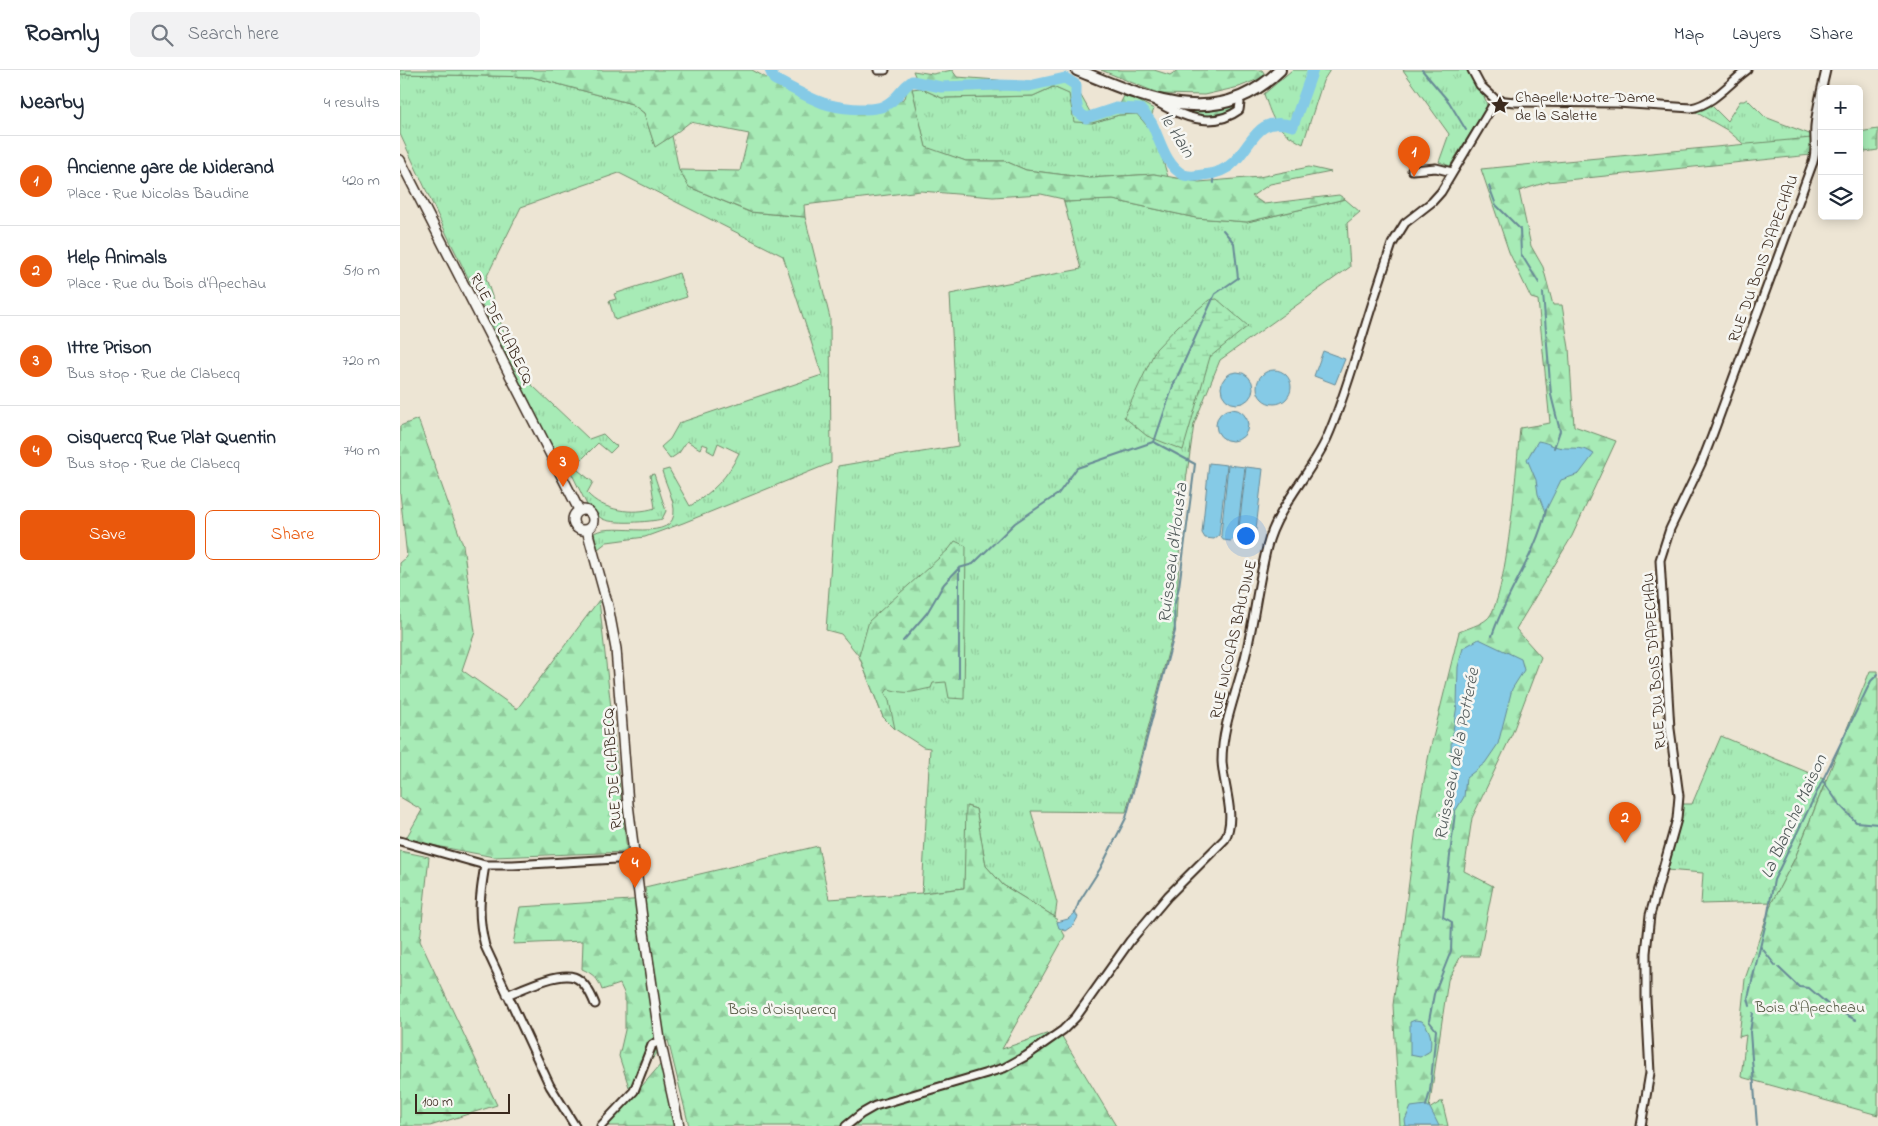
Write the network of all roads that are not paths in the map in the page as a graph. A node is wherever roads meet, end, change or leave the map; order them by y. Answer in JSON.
{"nodes":[{"id":1,"x":878,"y":70,"type":"edge"},
{"id":2,"x":885,"y":70,"type":"edge"},
{"id":3,"x":1077,"y":70,"type":"edge"},
{"id":4,"x":1280,"y":70,"type":"edge"},
{"id":5,"x":1472,"y":70,"type":"edge"},
{"id":6,"x":1747,"y":70,"type":"edge"},
{"id":7,"x":1826,"y":70,"type":"edge"},
{"id":8,"x":1238,"y":97,"type":"junction"},
{"id":9,"x":1152,"y":100,"type":"junction"},
{"id":10,"x":1496,"y":100,"type":"junction"},
{"id":11,"x":400,"y":160,"type":"edge"},
{"id":12,"x":1412,"y":170,"type":"dead end"},
{"id":13,"x":1452,"y":172,"type":"junction"},
{"id":14,"x":579,"y":510,"type":"junction"},
{"id":15,"x":587,"y":530,"type":"junction"},
{"id":16,"x":400,"y":841,"type":"edge"},
{"id":17,"x":634,"y":858,"type":"junction"},
{"id":18,"x":485,"y":865,"type":"junction"},
{"id":19,"x":507,"y":996,"type":"junction"},
{"id":20,"x":595,"y":1004,"type":"dead end"},
{"id":21,"x":660,"y":1040,"type":"junction"},
{"id":22,"x":575,"y":1126,"type":"edge"},
{"id":23,"x":601,"y":1126,"type":"edge"},
{"id":24,"x":679,"y":1126,"type":"edge"},
{"id":25,"x":846,"y":1126,"type":"edge"},
{"id":26,"x":1641,"y":1126,"type":"edge"}],
"edges":[{"from":1,"to":2,"type":"street"},
{"from":3,"to":9,"type":"main road"},
{"from":4,"to":8,"type":"main road"},
{"from":5,"to":10,"type":"street"},
{"from":6,"to":10,"type":"street"},
{"from":7,"to":26,"type":"street","name":"RUE DU BOIS D'APECHAU"},
{"from":8,"to":9,"type":"main road"},
{"from":8,"to":9,"type":"street"},
{"from":10,"to":13,"type":"street","name":"RUE NICOLAS BAUDINE"},
{"from":11,"to":14,"type":"street","name":"RUE DE CLABECQ"},
{"from":12,"to":13,"type":"street"},
{"from":13,"to":25,"type":"street","name":"RUE NICOLAS BAUDINE"},
{"from":14,"to":15,"type":"street","name":"RUE DE CLABECQ"},
{"from":14,"to":15,"type":"street","name":"RUE DE CLABECQ"},
{"from":15,"to":17,"type":"street","name":"RUE DE CLABECQ"},
{"from":16,"to":18,"type":"street"},
{"from":17,"to":18,"type":"street"},
{"from":17,"to":21,"type":"street","name":"RUE DE CLABECQ"},
{"from":18,"to":19,"type":"street"},
{"from":19,"to":20,"type":"street"},
{"from":19,"to":22,"type":"street"},
{"from":21,"to":23,"type":"street"},
{"from":21,"to":24,"type":"street","name":"RUE DE CLABECQ"}]}
